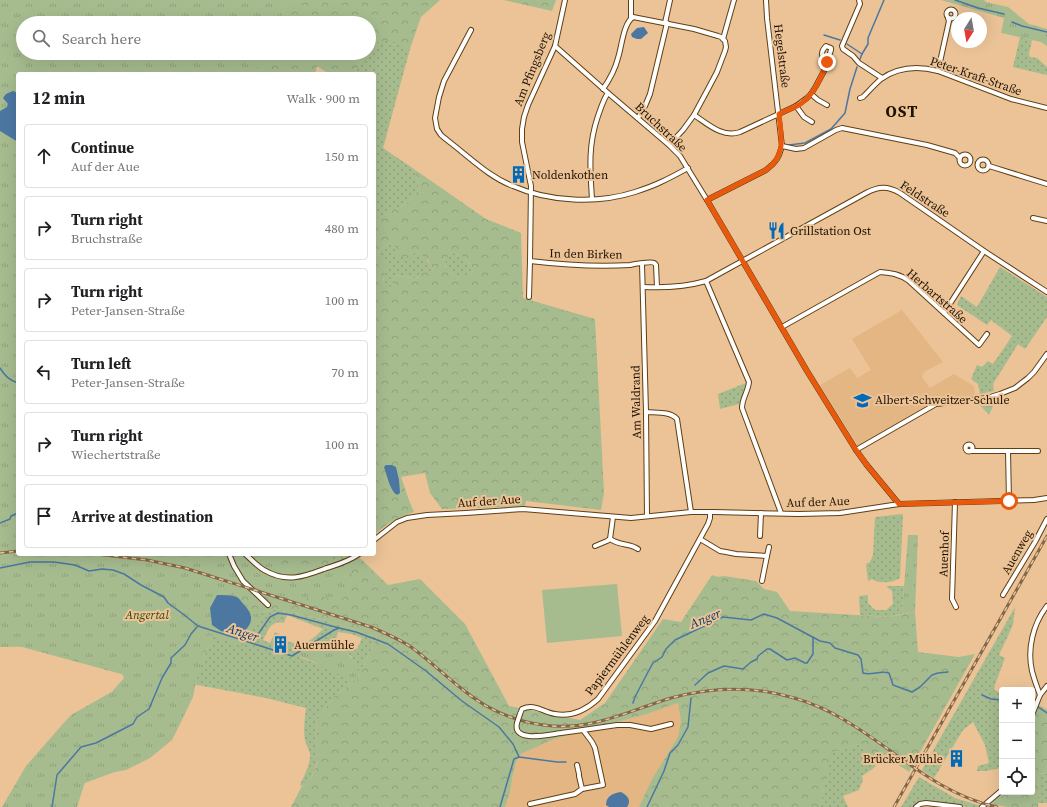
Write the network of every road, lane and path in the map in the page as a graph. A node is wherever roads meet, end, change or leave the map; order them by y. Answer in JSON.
{"nodes":[{"id":1,"x":565,"y":0,"type":"edge"},
{"id":2,"x":631,"y":0,"type":"edge"},
{"id":3,"x":670,"y":0,"type":"edge"},
{"id":4,"x":734,"y":0,"type":"edge"},
{"id":5,"x":766,"y":0,"type":"edge"},
{"id":6,"x":859,"y":0,"type":"edge"},
{"id":7,"x":631,"y":18,"type":"junction"},
{"id":8,"x":948,"y":18,"type":"dead end"},
{"id":9,"x":666,"y":23,"type":"junction"},
{"id":10,"x":471,"y":30,"type":"dead end"},
{"id":11,"x":723,"y":39,"type":"junction"},
{"id":12,"x":555,"y":46,"type":"junction"},
{"id":13,"x":827,"y":62,"type":"dead end"},
{"id":14,"x":938,"y":71,"type":"junction"},
{"id":15,"x":882,"y":78,"type":"junction"},
{"id":16,"x":603,"y":89,"type":"junction"},
{"id":17,"x":608,"y":93,"type":"junction"},
{"id":18,"x":812,"y":94,"type":"junction"},
{"id":19,"x":860,"y":98,"type":"dead end"},
{"id":20,"x":827,"y":105,"type":"dead end"},
{"id":21,"x":796,"y":106,"type":"junction"},
{"id":22,"x":1047,"y":108,"type":"edge"},
{"id":23,"x":779,"y":114,"type":"junction"},
{"id":24,"x":694,"y":115,"type":"junction"},
{"id":25,"x":638,"y":118,"type":"junction"},
{"id":26,"x":812,"y":122,"type":"dead end"},
{"id":27,"x":669,"y":145,"type":"junction"},
{"id":28,"x":782,"y":146,"type":"junction"},
{"id":29,"x":960,"y":158,"type":"junction"},
{"id":30,"x":974,"y":162,"type":"junction"},
{"id":31,"x":988,"y":166,"type":"junction"},
{"id":32,"x":688,"y":168,"type":"junction"},
{"id":33,"x":1047,"y":184,"type":"edge"},
{"id":34,"x":531,"y":192,"type":"junction"},
{"id":35,"x":592,"y":199,"type":"junction"},
{"id":36,"x":707,"y":200,"type":"junction"},
{"id":37,"x":1033,"y":218,"type":"dead end"},
{"id":38,"x":1047,"y":221,"type":"edge"},
{"id":39,"x":984,"y":251,"type":"junction"},
{"id":40,"x":742,"y":260,"type":"junction"},
{"id":41,"x":530,"y":261,"type":"junction"},
{"id":42,"x":642,"y":264,"type":"junction"},
{"id":43,"x":706,"y":281,"type":"junction"},
{"id":44,"x":643,"y":287,"type":"junction"},
{"id":45,"x":657,"y":287,"type":"junction"},
{"id":46,"x":1047,"y":292,"type":"edge"},
{"id":47,"x":529,"y":297,"type":"dead end"},
{"id":48,"x":944,"y":313,"type":"junction"},
{"id":49,"x":782,"y":327,"type":"junction"},
{"id":50,"x":988,"y":334,"type":"dead end"},
{"id":51,"x":1047,"y":354,"type":"edge"},
{"id":52,"x":646,"y":412,"type":"junction"},
{"id":53,"x":856,"y":450,"type":"junction"},
{"id":54,"x":969,"y":451,"type":"dead end"},
{"id":55,"x":1008,"y":451,"type":"junction"},
{"id":56,"x":1038,"y":451,"type":"dead end"},
{"id":57,"x":1047,"y":498,"type":"edge"},
{"id":58,"x":1009,"y":501,"type":"junction"},
{"id":59,"x":955,"y":502,"type":"junction"},
{"id":60,"x":899,"y":504,"type":"junction"},
{"id":61,"x":691,"y":512,"type":"junction"},
{"id":62,"x":710,"y":512,"type":"junction"},
{"id":63,"x":761,"y":513,"type":"junction"},
{"id":64,"x":781,"y":513,"type":"junction"},
{"id":65,"x":647,"y":516,"type":"junction"},
{"id":66,"x":613,"y":517,"type":"junction"},
{"id":67,"x":1047,"y":519,"type":"edge"},
{"id":68,"x":760,"y":536,"type":"dead end"},
{"id":69,"x":376,"y":538,"type":"edge"},
{"id":70,"x":610,"y":539,"type":"junction"},
{"id":71,"x":700,"y":539,"type":"junction"},
{"id":72,"x":595,"y":546,"type":"dead end"},
{"id":73,"x":769,"y":547,"type":"dead end"},
{"id":74,"x":638,"y":549,"type":"dead end"},
{"id":75,"x":230,"y":556,"type":"edge"},
{"id":76,"x":247,"y":556,"type":"edge"},
{"id":77,"x":355,"y":556,"type":"edge"},
{"id":78,"x":767,"y":556,"type":"junction"},
{"id":79,"x":762,"y":581,"type":"dead end"},
{"id":80,"x":1003,"y":595,"type":"dead end"},
{"id":81,"x":268,"y":605,"type":"dead end"},
{"id":82,"x":1047,"y":606,"type":"edge"},
{"id":83,"x":956,"y":607,"type":"dead end"},
{"id":84,"x":1047,"y":686,"type":"edge"},
{"id":85,"x":1040,"y":695,"type":"junction"},
{"id":86,"x":1035,"y":706,"type":"edge"},
{"id":87,"x":671,"y":724,"type":"dead end"},
{"id":88,"x":583,"y":730,"type":"junction"},
{"id":89,"x":577,"y":766,"type":"dead end"},
{"id":90,"x":582,"y":789,"type":"junction"},
{"id":91,"x":999,"y":793,"type":"edge"},
{"id":92,"x":530,"y":804,"type":"dead end"},
{"id":93,"x":916,"y":807,"type":"edge"},
{"id":94,"x":960,"y":807,"type":"edge"},
{"id":95,"x":982,"y":807,"type":"edge"}],
"edges":[{"from":1,"to":12,"type":"street","name":"Am Pfingsberg"},
{"from":2,"to":7,"type":"street"},
{"from":3,"to":9,"type":"street"},
{"from":4,"to":11,"type":"street"},
{"from":5,"to":23,"type":"street","name":"Hegelstraße"},
{"from":6,"to":15,"type":"street"},
{"from":7,"to":9,"type":"street"},
{"from":7,"to":16,"type":"street"},
{"from":8,"to":14,"type":"street"},
{"from":9,"to":11,"type":"street"},
{"from":9,"to":25,"type":"street"},
{"from":10,"to":34,"type":"street"},
{"from":11,"to":24,"type":"street"},
{"from":12,"to":16,"type":"street","name":"Bruchstraße"},
{"from":12,"to":34,"type":"street","name":"Am Pfingsberg"},
{"from":13,"to":18,"type":"street"},
{"from":14,"to":15,"type":"street","name":"Peter-Kraft-Straße"},
{"from":14,"to":22,"type":"street","name":"Peter-Kraft-Straße"},
{"from":15,"to":19,"type":"street","name":"Peter-Kraft-Straße"},
{"from":16,"to":17,"type":"street","name":"Bruchstraße"},
{"from":17,"to":25,"type":"street","name":"Bruchstraße"},
{"from":17,"to":35,"type":"street"},
{"from":18,"to":20,"type":"street"},
{"from":18,"to":21,"type":"street"},
{"from":21,"to":23,"type":"street"},
{"from":21,"to":26,"type":"street"},
{"from":23,"to":24,"type":"street"},
{"from":23,"to":28,"type":"street","name":"Hegelstraße"},
{"from":24,"to":27,"type":"street"},
{"from":25,"to":27,"type":"street","name":"Bruchstraße"},
{"from":27,"to":32,"type":"street","name":"Bruchstraße"},
{"from":28,"to":29,"type":"street"},
{"from":28,"to":36,"type":"street"},
{"from":29,"to":30,"type":"street"},
{"from":29,"to":30,"type":"street"},
{"from":30,"to":31,"type":"street"},
{"from":30,"to":31,"type":"street"},
{"from":31,"to":33,"type":"street"},
{"from":32,"to":35,"type":"street"},
{"from":32,"to":36,"type":"street","name":"Bruchstraße"},
{"from":34,"to":35,"type":"street"},
{"from":34,"to":41,"type":"street"},
{"from":36,"to":40,"type":"street","name":"Bruchstraße"},
{"from":37,"to":38,"type":"street"},
{"from":39,"to":40,"type":"street","name":"Feldstraße"},
{"from":39,"to":46,"type":"street","name":"Feldstraße"},
{"from":39,"to":48,"type":"street"},
{"from":40,"to":43,"type":"street"},
{"from":40,"to":49,"type":"street","name":"Bruchstraße"},
{"from":41,"to":42,"type":"street","name":"In den Birken"},
{"from":41,"to":47,"type":"street"},
{"from":42,"to":44,"type":"street"},
{"from":42,"to":45,"type":"street","name":"In den Birken"},
{"from":43,"to":45,"type":"street"},
{"from":43,"to":64,"type":"street"},
{"from":44,"to":45,"type":"street"},
{"from":44,"to":52,"type":"street","name":"Am Waldrand"},
{"from":48,"to":49,"type":"street","name":"Herbartstraße"},
{"from":48,"to":50,"type":"street","name":"Herbartstraße"},
{"from":49,"to":53,"type":"street","name":"Bruchstraße"},
{"from":51,"to":53,"type":"street"},
{"from":52,"to":61,"type":"street"},
{"from":52,"to":65,"type":"street","name":"Am Waldrand"},
{"from":53,"to":60,"type":"street","name":"Bruchstraße"},
{"from":54,"to":55,"type":"street"},
{"from":55,"to":56,"type":"street"},
{"from":55,"to":58,"type":"street"},
{"from":57,"to":58,"type":"street","name":"Auf der Aue"},
{"from":58,"to":59,"type":"street","name":"Auf der Aue"},
{"from":59,"to":60,"type":"street","name":"Auf der Aue"},
{"from":59,"to":83,"type":"street","name":"Auenhof"},
{"from":60,"to":64,"type":"street","name":"Auf der Aue"},
{"from":61,"to":62,"type":"street","name":"Auf der Aue"},
{"from":61,"to":65,"type":"street","name":"Auf der Aue"},
{"from":62,"to":63,"type":"street","name":"Auf der Aue"},
{"from":62,"to":71,"type":"street","name":"Papiermühlenweg"},
{"from":63,"to":64,"type":"street","name":"Auf der Aue"},
{"from":63,"to":68,"type":"street"},
{"from":65,"to":66,"type":"street","name":"Auf der Aue"},
{"from":66,"to":69,"type":"street","name":"Auf der Aue"},
{"from":66,"to":70,"type":"street"},
{"from":67,"to":80,"type":"street","name":"Auenweg"},
{"from":70,"to":72,"type":"street"},
{"from":70,"to":74,"type":"street"},
{"from":71,"to":78,"type":"street"},
{"from":71,"to":88,"type":"street","name":"Papiermühlenweg","bridge":true},
{"from":73,"to":78,"type":"street"},
{"from":75,"to":81,"type":"street"},
{"from":76,"to":77,"type":"street"},
{"from":78,"to":79,"type":"street"},
{"from":82,"to":85,"type":"street"},
{"from":84,"to":85,"type":"street"},
{"from":85,"to":86,"type":"street"},
{"from":87,"to":88,"type":"street","name":"Papiermühlenweg"},
{"from":88,"to":90,"type":"street"},
{"from":89,"to":90,"type":"street"},
{"from":90,"to":92,"type":"street"},
{"from":91,"to":95,"type":"street"},
{"from":93,"to":94,"type":"street"}]}
